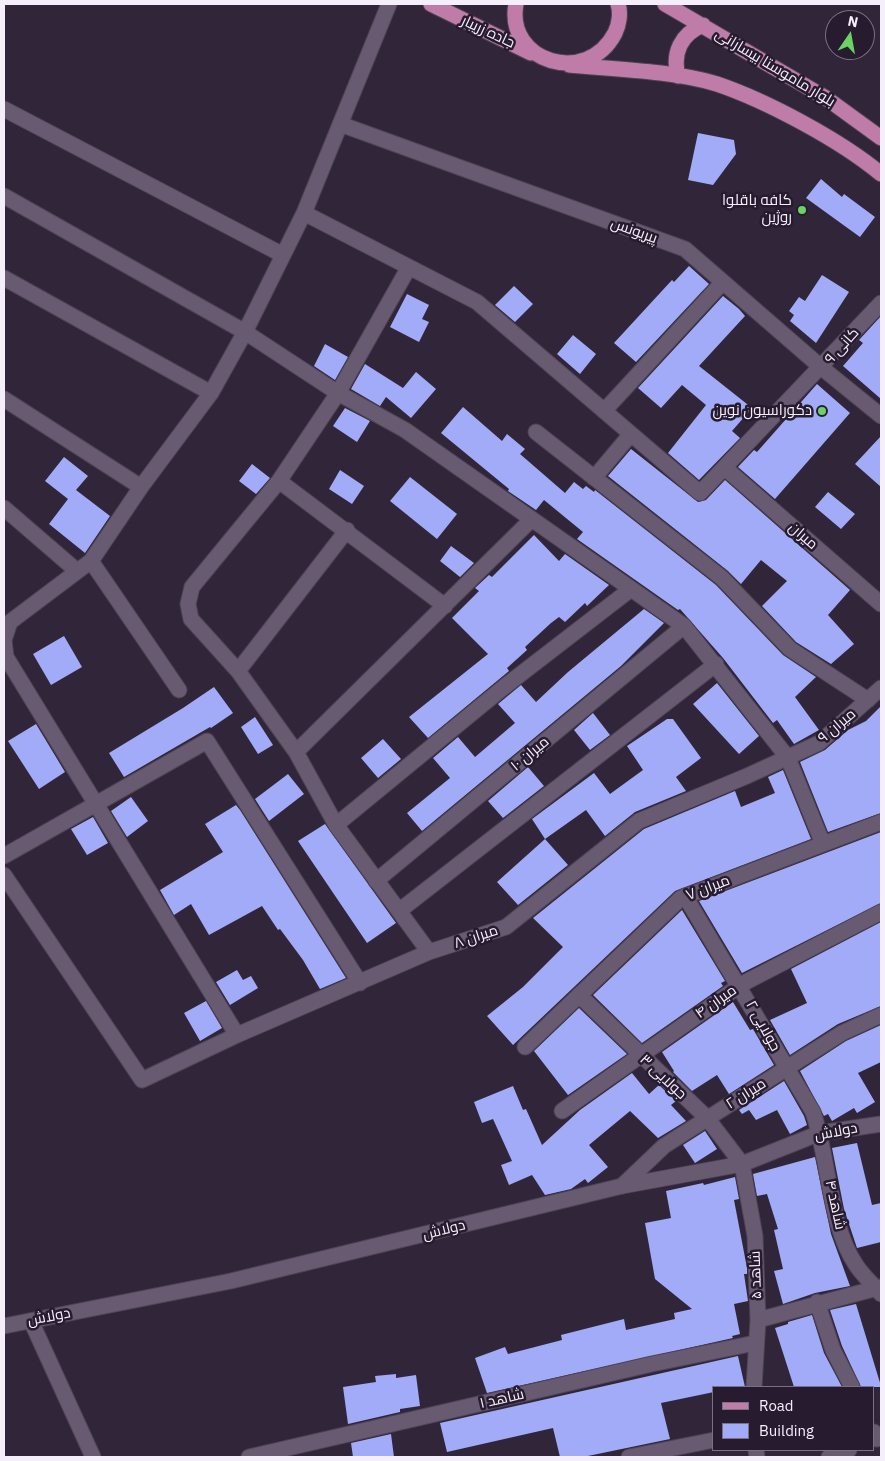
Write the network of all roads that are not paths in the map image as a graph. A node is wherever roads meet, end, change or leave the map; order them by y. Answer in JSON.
{"nodes":[{"id":1,"x":389,"y":4,"type":"edge"},
{"id":2,"x":431,"y":4,"type":"edge"},
{"id":3,"x":516,"y":4,"type":"edge"},
{"id":4,"x":618,"y":4,"type":"edge"},
{"id":5,"x":665,"y":4,"type":"edge"},
{"id":6,"x":704,"y":25,"type":"junction"},
{"id":7,"x":545,"y":60,"type":"junction"},
{"id":8,"x":569,"y":64,"type":"junction"},
{"id":9,"x":678,"y":76,"type":"junction"},
{"id":10,"x":4,"y":109,"type":"edge"},
{"id":11,"x":340,"y":124,"type":"junction"},
{"id":12,"x":881,"y":138,"type":"edge"},
{"id":13,"x":881,"y":174,"type":"edge"},
{"id":14,"x":4,"y":196,"type":"edge"},
{"id":15,"x":304,"y":213,"type":"junction"},
{"id":16,"x":283,"y":255,"type":"junction"},
{"id":17,"x":409,"y":267,"type":"junction"},
{"id":18,"x":4,"y":278,"type":"edge"},
{"id":19,"x":723,"y":282,"type":"junction"},
{"id":20,"x":881,"y":303,"type":"edge"},
{"id":21,"x":245,"y":332,"type":"junction"},
{"id":22,"x":822,"y":368,"type":"junction"},
{"id":23,"x":338,"y":393,"type":"junction"},
{"id":24,"x":211,"y":394,"type":"junction"},
{"id":25,"x":4,"y":398,"type":"edge"},
{"id":26,"x":604,"y":411,"type":"junction"},
{"id":27,"x":881,"y":416,"type":"edge"},
{"id":28,"x":536,"y":432,"type":"dead end"},
{"id":29,"x":630,"y":434,"type":"junction"},
{"id":30,"x":725,"y":468,"type":"junction"},
{"id":31,"x":594,"y":478,"type":"junction"},
{"id":32,"x":279,"y":481,"type":"junction"},
{"id":33,"x":141,"y":487,"type":"junction"},
{"id":34,"x":4,"y":508,"type":"edge"},
{"id":35,"x":532,"y":519,"type":"junction"},
{"id":36,"x":347,"y":530,"type":"junction"},
{"id":37,"x":91,"y":561,"type":"junction"},
{"id":38,"x":77,"y":571,"type":"junction"},
{"id":39,"x":631,"y":589,"type":"junction"},
{"id":40,"x":881,"y":604,"type":"edge"},
{"id":41,"x":445,"y":606,"type":"junction"},
{"id":42,"x":684,"y":626,"type":"junction"},
{"id":43,"x":716,"y":664,"type":"junction"},
{"id":44,"x":238,"y":671,"type":"junction"},
{"id":45,"x":881,"y":688,"type":"edge"},
{"id":46,"x":179,"y":690,"type":"dead end"},
{"id":47,"x":868,"y":700,"type":"junction"},
{"id":48,"x":296,"y":752,"type":"junction"},
{"id":49,"x":788,"y":758,"type":"junction"},
{"id":50,"x":97,"y":805,"type":"junction"},
{"id":51,"x":881,"y":822,"type":"edge"},
{"id":52,"x":336,"y":825,"type":"junction"},
{"id":53,"x":823,"y":844,"type":"junction"},
{"id":54,"x":4,"y":856,"type":"edge"},
{"id":55,"x":4,"y":875,"type":"edge"},
{"id":56,"x":376,"y":882,"type":"junction"},
{"id":57,"x":685,"y":896,"type":"junction"},
{"id":58,"x":399,"y":911,"type":"junction"},
{"id":59,"x":881,"y":912,"type":"edge"},
{"id":60,"x":429,"y":952,"type":"junction"},
{"id":61,"x":360,"y":983,"type":"junction"},
{"id":62,"x":740,"y":985,"type":"junction"},
{"id":63,"x":579,"y":995,"type":"junction"},
{"id":64,"x":881,"y":1015,"type":"edge"},
{"id":65,"x":237,"y":1035,"type":"junction"},
{"id":66,"x":525,"y":1048,"type":"dead end"},
{"id":67,"x":640,"y":1056,"type":"junction"},
{"id":68,"x":786,"y":1068,"type":"junction"},
{"id":69,"x":562,"y":1111,"type":"dead end"},
{"id":70,"x":708,"y":1118,"type":"junction"},
{"id":71,"x":881,"y":1124,"type":"edge"},
{"id":72,"x":820,"y":1133,"type":"junction"},
{"id":73,"x":742,"y":1164,"type":"junction"},
{"id":74,"x":622,"y":1186,"type":"junction"},
{"id":75,"x":880,"y":1290,"type":"edge"},
{"id":76,"x":817,"y":1302,"type":"junction"},
{"id":77,"x":758,"y":1320,"type":"junction"},
{"id":78,"x":31,"y":1321,"type":"junction"},
{"id":79,"x":4,"y":1326,"type":"edge"},
{"id":80,"x":755,"y":1343,"type":"junction"},
{"id":81,"x":754,"y":1386,"type":"edge"},
{"id":82,"x":852,"y":1386,"type":"edge"},
{"id":83,"x":712,"y":1440,"type":"edge"},
{"id":84,"x":846,"y":1451,"type":"edge"},
{"id":85,"x":93,"y":1457,"type":"edge"},
{"id":86,"x":249,"y":1457,"type":"edge"},
{"id":87,"x":629,"y":1457,"type":"edge"},
{"id":88,"x":829,"y":1457,"type":"edge"}],
"edges":[{"from":1,"to":11,"type":"street"},
{"from":2,"to":7,"type":"main road","name":"جاده زریبار"},
{"from":3,"to":7,"type":"main road"},
{"from":4,"to":8,"type":"main road"},
{"from":5,"to":6,"type":"main road","name":"بلوار ماموستا بیسارانی"},
{"from":6,"to":9,"type":"main road"},
{"from":6,"to":12,"type":"main road","name":"بلوار ماموستا بیسارانی"},
{"from":7,"to":8,"type":"main road","name":"جاده زریبار"},
{"from":8,"to":9,"type":"main road"},
{"from":9,"to":13,"type":"main road"},
{"from":10,"to":16,"type":"street"},
{"from":11,"to":15,"type":"street"},
{"from":11,"to":19,"type":"street","name":"پیریونس"},
{"from":14,"to":21,"type":"street"},
{"from":15,"to":16,"type":"street"},
{"from":15,"to":17,"type":"street"},
{"from":16,"to":21,"type":"street"},
{"from":17,"to":23,"type":"street"},
{"from":17,"to":26,"type":"street"},
{"from":18,"to":24,"type":"street"},
{"from":19,"to":22,"type":"street","name":"پیریونس"},
{"from":19,"to":26,"type":"street"},
{"from":20,"to":22,"type":"street","name":"کانی ۹"},
{"from":21,"to":23,"type":"street"},
{"from":21,"to":24,"type":"street"},
{"from":22,"to":27,"type":"street","name":"پیریونس"},
{"from":22,"to":30,"type":"street","name":"کانی ۹"},
{"from":23,"to":32,"type":"street"},
{"from":23,"to":35,"type":"street"},
{"from":24,"to":33,"type":"street"},
{"from":25,"to":33,"type":"street"},
{"from":26,"to":29,"type":"street"},
{"from":28,"to":31,"type":"street"},
{"from":29,"to":30,"type":"street","name":"کانی ۹"},
{"from":29,"to":31,"type":"street"},
{"from":30,"to":40,"type":"street","name":"میران"},
{"from":31,"to":47,"type":"street"},
{"from":32,"to":36,"type":"street"},
{"from":32,"to":44,"type":"street"},
{"from":33,"to":37,"type":"street"},
{"from":34,"to":38,"type":"street"},
{"from":35,"to":39,"type":"street"},
{"from":35,"to":41,"type":"street"},
{"from":36,"to":41,"type":"street"},
{"from":36,"to":44,"type":"street"},
{"from":37,"to":38,"type":"street"},
{"from":37,"to":46,"type":"street"},
{"from":38,"to":50,"type":"street"},
{"from":39,"to":42,"type":"street"},
{"from":39,"to":52,"type":"street"},
{"from":41,"to":48,"type":"street"},
{"from":42,"to":43,"type":"street"},
{"from":42,"to":56,"type":"street","name":"میران ۱۰"},
{"from":43,"to":49,"type":"street"},
{"from":43,"to":58,"type":"street"},
{"from":44,"to":48,"type":"street"},
{"from":45,"to":47,"type":"street","name":"میران ۹"},
{"from":47,"to":49,"type":"street","name":"میران ۹"},
{"from":48,"to":52,"type":"street"},
{"from":49,"to":53,"type":"street"},
{"from":49,"to":60,"type":"street","name":"میران ۸"},
{"from":50,"to":54,"type":"street"},
{"from":50,"to":61,"type":"street"},
{"from":50,"to":65,"type":"street"},
{"from":51,"to":53,"type":"street","name":"میران ۷"},
{"from":52,"to":56,"type":"street"},
{"from":53,"to":57,"type":"street","name":"میران ۷"},
{"from":55,"to":65,"type":"street","name":"میران ۸"},
{"from":56,"to":58,"type":"street"},
{"from":57,"to":62,"type":"street","name":"جولایی ۲"},
{"from":57,"to":63,"type":"street","name":"میران ۷"},
{"from":58,"to":60,"type":"street"},
{"from":59,"to":62,"type":"street","name":"میران ۴"},
{"from":60,"to":61,"type":"street","name":"میران ۸"},
{"from":61,"to":65,"type":"street","name":"میران ۸"},
{"from":62,"to":67,"type":"street","name":"میران ۴"},
{"from":62,"to":68,"type":"street","name":"جولایی ۲"},
{"from":63,"to":66,"type":"street","name":"میران ۷"},
{"from":63,"to":67,"type":"street","name":"جولایی ۳"},
{"from":64,"to":68,"type":"street","name":"میران ۲"},
{"from":67,"to":69,"type":"street","name":"میران ۴"},
{"from":67,"to":70,"type":"street","name":"جولایی ۳"},
{"from":68,"to":70,"type":"street","name":"میران ۲"},
{"from":68,"to":72,"type":"street","name":"جولایی ۲"},
{"from":70,"to":73,"type":"street","name":"جولایی ۳"},
{"from":70,"to":74,"type":"street","name":"میران ۲"},
{"from":71,"to":72,"type":"street","name":"دولاش"},
{"from":72,"to":73,"type":"street","name":"دولاش"},
{"from":72,"to":75,"type":"street","name":"شاهد ۴"},
{"from":73,"to":74,"type":"street","name":"دولاش"},
{"from":73,"to":77,"type":"street","name":"شاهد ۵"},
{"from":74,"to":78,"type":"street","name":"دولاش"},
{"from":75,"to":76,"type":"street"},
{"from":76,"to":77,"type":"street"},
{"from":76,"to":82,"type":"street"},
{"from":77,"to":80,"type":"street","name":"شاهد ۵"},
{"from":78,"to":79,"type":"street","name":"دولاش"},
{"from":78,"to":85,"type":"street"},
{"from":80,"to":81,"type":"street","name":"شاهد ۵"},
{"from":80,"to":86,"type":"street","name":"شاهد ۱"},
{"from":83,"to":87,"type":"street"},
{"from":84,"to":88,"type":"street"}]}
